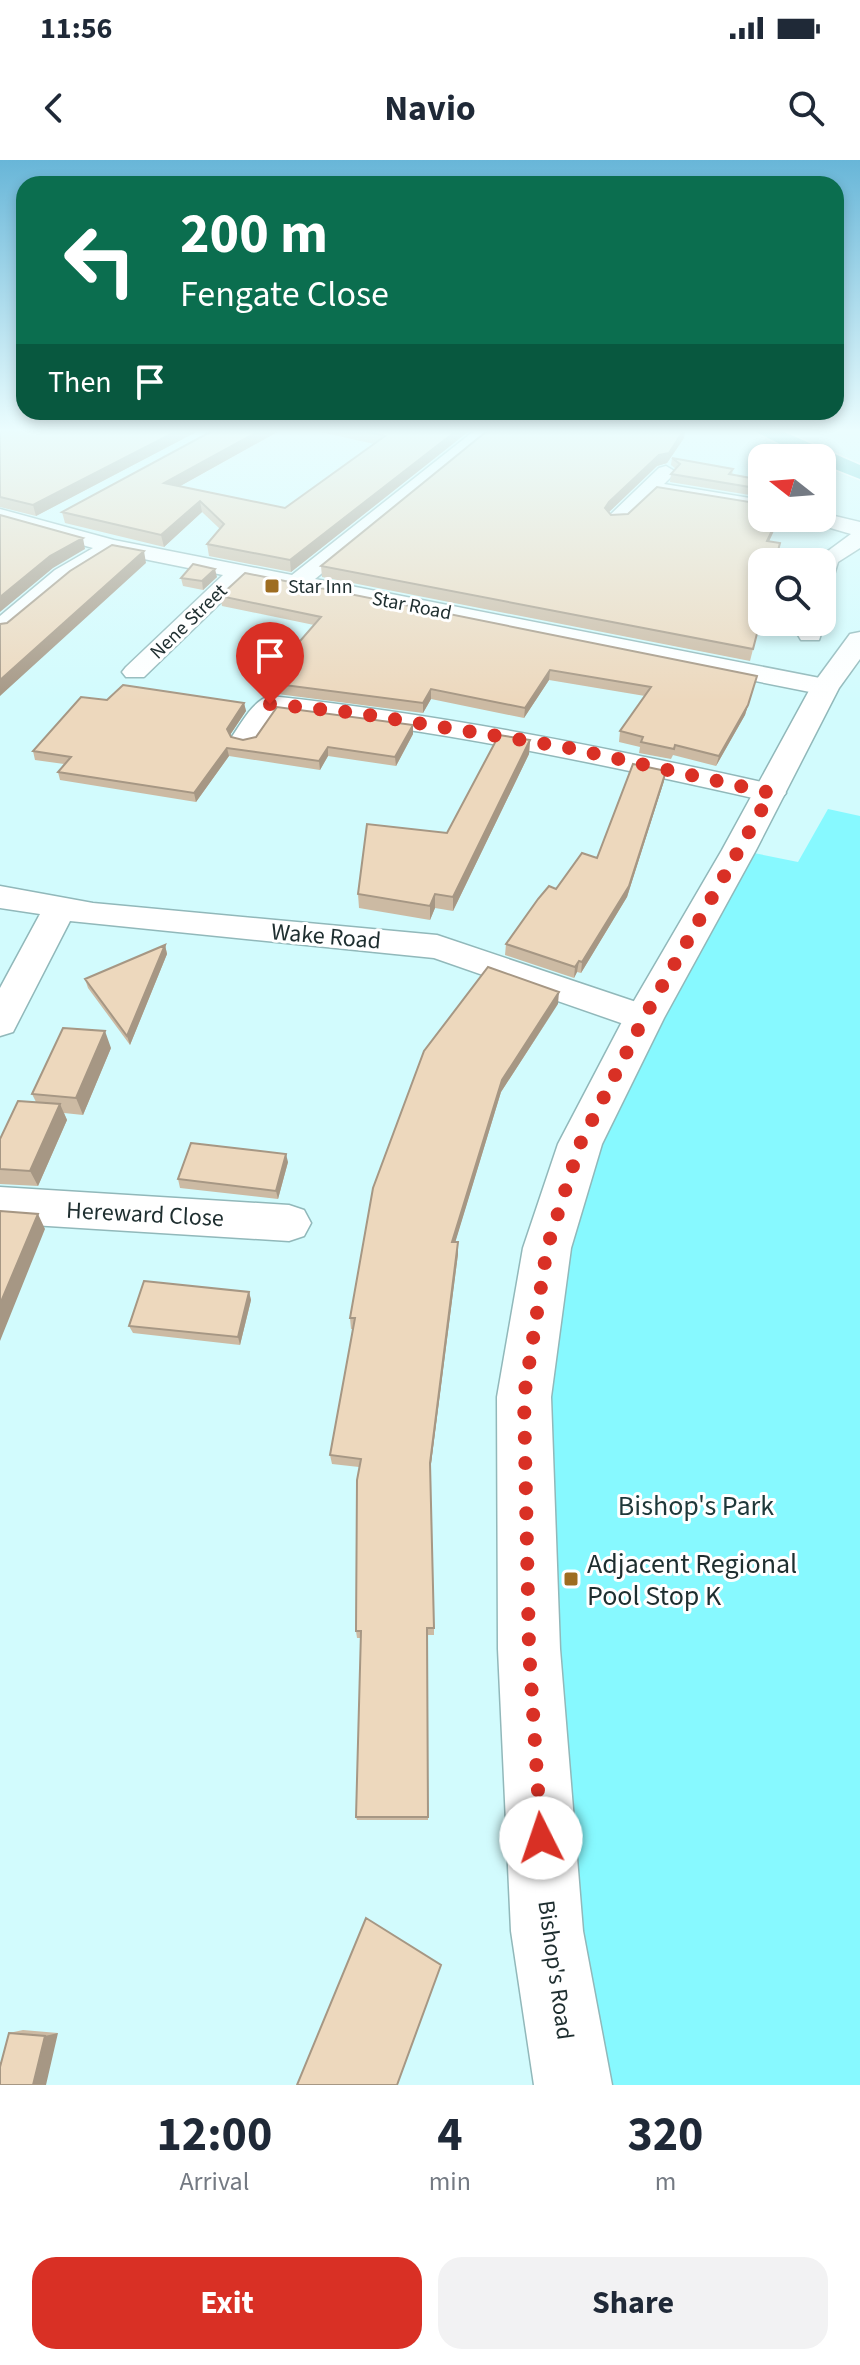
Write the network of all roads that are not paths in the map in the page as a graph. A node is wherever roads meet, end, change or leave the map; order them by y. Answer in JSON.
{"nodes":[{"id":1,"x":20,"y":521,"type":"edge"},
{"id":2,"x":48,"y":521,"type":"edge"},
{"id":3,"x":374,"y":521,"type":"edge"},
{"id":4,"x":836,"y":522,"type":"edge"},
{"id":5,"x":38,"y":526,"type":"junction"},
{"id":6,"x":860,"y":531,"type":"edge"},
{"id":7,"x":860,"y":538,"type":"edge"},
{"id":8,"x":111,"y":546,"type":"junction"},
{"id":9,"x":836,"y":554,"type":"edge"},
{"id":10,"x":240,"y":571,"type":"junction"},
{"id":11,"x":297,"y":582,"type":"junction"},
{"id":12,"x":0,"y":628,"type":"edge"},
{"id":13,"x":860,"y":640,"type":"edge"},
{"id":14,"x":135,"y":672,"type":"dead end"},
{"id":15,"x":825,"y":687,"type":"junction"},
{"id":16,"x":245,"y":738,"type":"edge"},
{"id":17,"x":771,"y":793,"type":"junction"},
{"id":18,"x":0,"y":897,"type":"edge"},
{"id":19,"x":59,"y":909,"type":"junction"},
{"id":20,"x":644,"y":1018,"type":"junction"},
{"id":21,"x":0,"y":1023,"type":"edge"},
{"id":22,"x":0,"y":1205,"type":"edge"},
{"id":23,"x":289,"y":1223,"type":"dead end"},
{"id":24,"x":573,"y":2085,"type":"edge"}],
"edges":[{"from":1,"to":5,"type":"street","name":"Star Road"},
{"from":2,"to":5,"type":"street"},
{"from":3,"to":11,"type":"street"},
{"from":4,"to":6,"type":"street"},
{"from":5,"to":8,"type":"street","name":"Star Road"},
{"from":7,"to":9,"type":"street"},
{"from":8,"to":10,"type":"street","name":"Star Road"},
{"from":8,"to":12,"type":"street"},
{"from":10,"to":11,"type":"street","name":"Star Road"},
{"from":10,"to":14,"type":"street","name":"Nene Street"},
{"from":11,"to":15,"type":"street","name":"Star Road"},
{"from":13,"to":15,"type":"street","name":"Bishop's Road"},
{"from":15,"to":17,"type":"street","name":"Bishop's Road"},
{"from":16,"to":17,"type":"street"},
{"from":17,"to":20,"type":"street","name":"Bishop's Road"},
{"from":18,"to":19,"type":"street","name":"Wake Road"},
{"from":19,"to":20,"type":"street","name":"Wake Road"},
{"from":19,"to":21,"type":"street"},
{"from":20,"to":24,"type":"street","name":"Bishop's Road"},
{"from":22,"to":23,"type":"street","name":"Hereward Close"}]}
